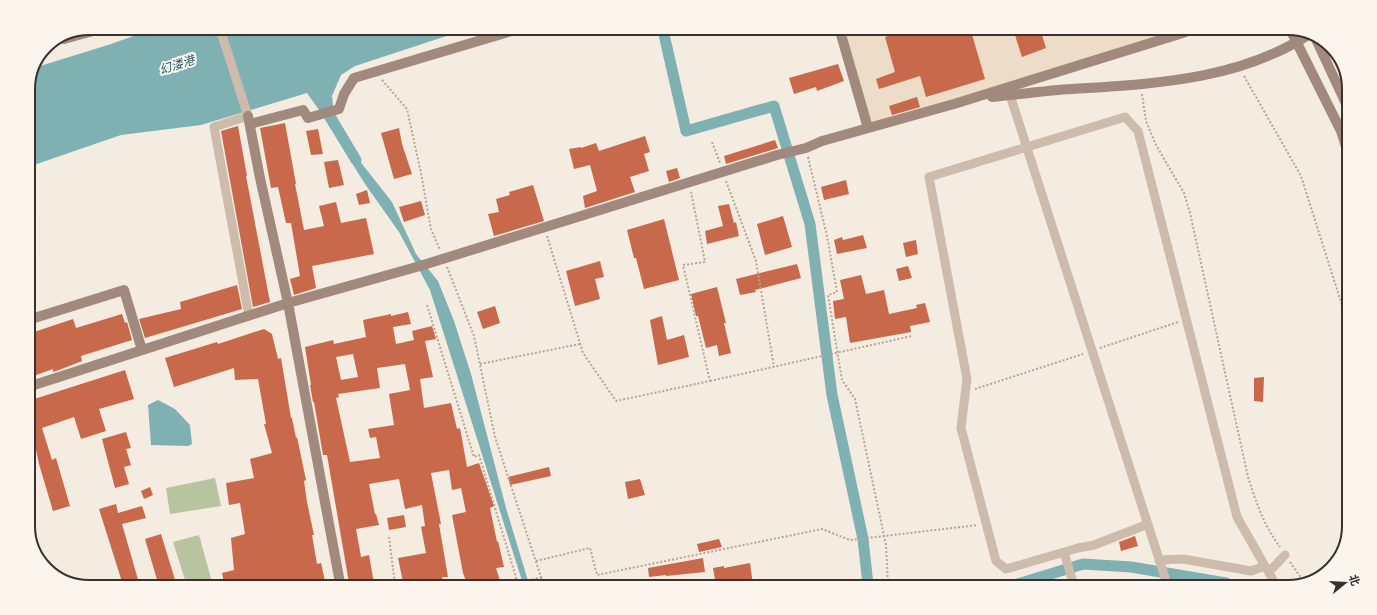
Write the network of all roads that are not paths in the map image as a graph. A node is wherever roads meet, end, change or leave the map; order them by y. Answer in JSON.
{"nodes":[{"id":1,"x":222,"y":35,"type":"edge"},
{"id":2,"x":498,"y":35,"type":"edge"},
{"id":3,"x":841,"y":35,"type":"edge"},
{"id":4,"x":1176,"y":35,"type":"edge"},
{"id":5,"x":1293,"y":36,"type":"edge"},
{"id":6,"x":1304,"y":38,"type":"edge"},
{"id":7,"x":1296,"y":43,"type":"junction"},
{"id":8,"x":1318,"y":44,"type":"edge"},
{"id":9,"x":1010,"y":95,"type":"junction"},
{"id":10,"x":1342,"y":95,"type":"edge"},
{"id":11,"x":954,"y":104,"type":"junction"},
{"id":12,"x":249,"y":120,"type":"junction"},
{"id":13,"x":868,"y":128,"type":"junction"},
{"id":14,"x":1342,"y":134,"type":"edge"},
{"id":15,"x":1027,"y":146,"type":"junction"},
{"id":16,"x":288,"y":303,"type":"junction"},
{"id":17,"x":249,"y":316,"type":"junction"},
{"id":18,"x":35,"y":318,"type":"edge"},
{"id":19,"x":142,"y":350,"type":"junction"},
{"id":20,"x":35,"y":385,"type":"edge"},
{"id":21,"x":1148,"y":524,"type":"junction"},
{"id":22,"x":1064,"y":552,"type":"junction"},
{"id":23,"x":1285,"y":555,"type":"road end"},
{"id":24,"x":1159,"y":560,"type":"junction"},
{"id":25,"x":1267,"y":569,"type":"junction"},
{"id":26,"x":339,"y":580,"type":"edge"},
{"id":27,"x":1072,"y":580,"type":"edge"},
{"id":28,"x":1166,"y":580,"type":"edge"},
{"id":29,"x":1273,"y":580,"type":"edge"}],
"edges":[{"from":1,"to":12,"type":"street"},
{"from":2,"to":12,"type":"street"},
{"from":3,"to":13,"type":"street"},
{"from":4,"to":11,"type":"street"},
{"from":5,"to":7,"type":"street"},
{"from":6,"to":7,"type":"street"},
{"from":7,"to":9,"type":"street"},
{"from":7,"to":14,"type":"street"},
{"from":8,"to":10,"type":"street"},
{"from":9,"to":11,"type":"street"},
{"from":9,"to":15,"type":"street"},
{"from":11,"to":13,"type":"street"},
{"from":12,"to":16,"type":"street"},
{"from":12,"to":17,"type":"street"},
{"from":13,"to":16,"type":"street"},
{"from":15,"to":21,"type":"street"},
{"from":15,"to":22,"type":"street"},
{"from":15,"to":25,"type":"street"},
{"from":16,"to":17,"type":"street"},
{"from":16,"to":26,"type":"street"},
{"from":17,"to":19,"type":"street"},
{"from":18,"to":19,"type":"street"},
{"from":19,"to":20,"type":"street"},
{"from":21,"to":22,"type":"street"},
{"from":21,"to":24,"type":"street"},
{"from":22,"to":27,"type":"street"},
{"from":23,"to":25,"type":"street"},
{"from":24,"to":25,"type":"street"},
{"from":24,"to":28,"type":"street"},
{"from":25,"to":29,"type":"street"}]}
